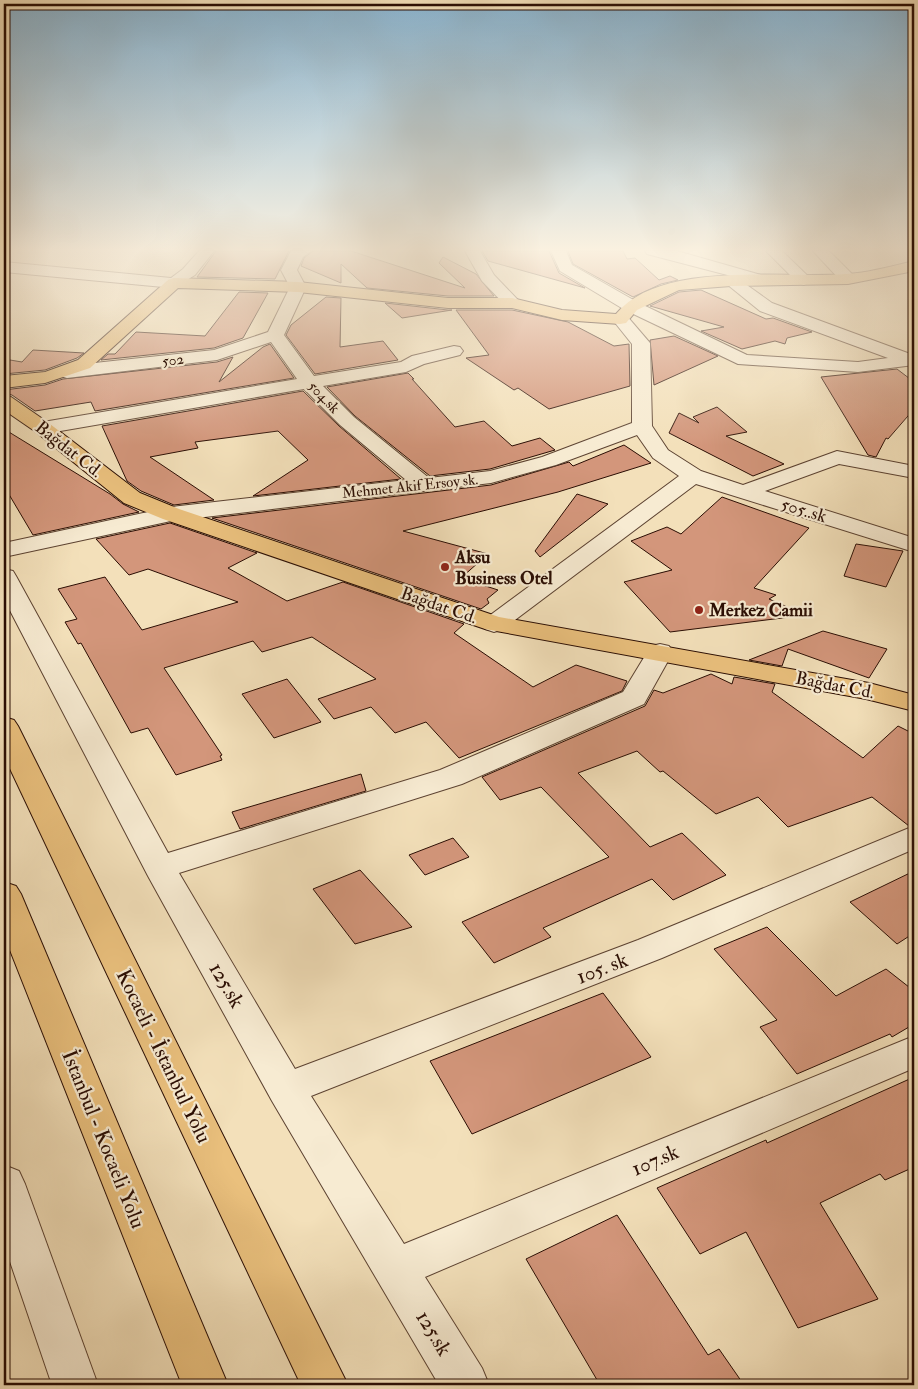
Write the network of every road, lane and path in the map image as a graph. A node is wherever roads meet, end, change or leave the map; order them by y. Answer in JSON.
{"nodes":[{"id":1,"x":138,"y":316,"type":"edge"},
{"id":2,"x":284,"y":316,"type":"edge"},
{"id":3,"x":627,"y":316,"type":"edge"},
{"id":4,"x":633,"y":316,"type":"edge"},
{"id":5,"x":789,"y":316,"type":"edge"},
{"id":6,"x":275,"y":335,"type":"junction"},
{"id":7,"x":454,"y":351,"type":"dead end"},
{"id":8,"x":167,"y":361,"type":"junction"},
{"id":9,"x":912,"y":362,"type":"edge"},
{"id":10,"x":67,"y":372,"type":"junction"},
{"id":11,"x":4,"y":382,"type":"edge"},
{"id":12,"x":310,"y":384,"type":"junction"},
{"id":13,"x":4,"y":401,"type":"edge"},
{"id":14,"x":192,"y":401,"type":"junction"},
{"id":15,"x":642,"y":426,"type":"junction"},
{"id":16,"x":43,"y":428,"type":"junction"},
{"id":17,"x":914,"y":472,"type":"edge"},
{"id":18,"x":693,"y":476,"type":"junction"},
{"id":19,"x":423,"y":484,"type":"junction"},
{"id":20,"x":743,"y":492,"type":"junction"},
{"id":21,"x":171,"y":514,"type":"junction"},
{"id":22,"x":914,"y":544,"type":"edge"},
{"id":23,"x":4,"y":550,"type":"edge"},
{"id":24,"x":4,"y":576,"type":"edge"},
{"id":25,"x":494,"y":624,"type":"junction"},
{"id":26,"x":660,"y":652,"type":"junction"},
{"id":27,"x":914,"y":703,"type":"edge"},
{"id":28,"x":4,"y":726,"type":"edge"},
{"id":29,"x":914,"y":837,"type":"edge"},
{"id":30,"x":160,"y":867,"type":"junction"},
{"id":31,"x":4,"y":894,"type":"edge"},
{"id":32,"x":914,"y":1051,"type":"edge"},
{"id":33,"x":286,"y":1089,"type":"junction"},
{"id":34,"x":4,"y":1184,"type":"edge"},
{"id":35,"x":396,"y":1268,"type":"junction"},
{"id":36,"x":75,"y":1385,"type":"edge"},
{"id":37,"x":205,"y":1385,"type":"edge"},
{"id":38,"x":325,"y":1385,"type":"edge"},
{"id":39,"x":465,"y":1385,"type":"edge"}],
"edges":[{"from":1,"to":10,"type":"main road"},
{"from":2,"to":6,"type":"street"},
{"from":3,"to":15,"type":"street"},
{"from":4,"to":9,"type":"street"},
{"from":5,"to":9,"type":"street"},
{"from":6,"to":8,"type":"street","name":"502"},
{"from":6,"to":12,"type":"street","name":"504.sk"},
{"from":7,"to":12,"type":"street"},
{"from":8,"to":10,"type":"street","name":"502"},
{"from":8,"to":14,"type":"street"},
{"from":10,"to":11,"type":"main road"},
{"from":12,"to":14,"type":"street"},
{"from":12,"to":19,"type":"street","name":"504.sk"},
{"from":13,"to":16,"type":"main road","name":"Bağdat Cd."},
{"from":14,"to":16,"type":"street"},
{"from":15,"to":18,"type":"street","name":"505..sk"},
{"from":15,"to":19,"type":"street","name":"Mehmet Akif Ersoy sk."},
{"from":16,"to":21,"type":"main road","name":"Bağdat Cd."},
{"from":17,"to":20,"type":"street"},
{"from":18,"to":20,"type":"street","name":"505..sk"},
{"from":18,"to":25,"type":"street"},
{"from":19,"to":21,"type":"street","name":"Mehmet Akif Ersoy sk."},
{"from":20,"to":22,"type":"street","name":"505..sk"},
{"from":21,"to":23,"type":"street","name":"Mehmet Akif Ersoy sk."},
{"from":21,"to":25,"type":"main road","name":"Bağdat Cd."},
{"from":24,"to":30,"type":"street","name":"125.sk"},
{"from":25,"to":26,"type":"main road","name":"Bağdat Cd."},
{"from":26,"to":27,"type":"main road","name":"Bağdat Cd."},
{"from":26,"to":30,"type":"street"},
{"from":28,"to":38,"type":"main road","name":"Kocaeli - İstanbul Yolu"},
{"from":29,"to":33,"type":"street","name":"105. sk"},
{"from":30,"to":33,"type":"street","name":"125.sk"},
{"from":31,"to":37,"type":"main road","name":"İstanbul - Kocaeli Yolu"},
{"from":32,"to":35,"type":"street","name":"107.sk"},
{"from":33,"to":35,"type":"street","name":"125.sk"},
{"from":34,"to":36,"type":"street"},
{"from":35,"to":39,"type":"street","name":"125.sk"}]}
